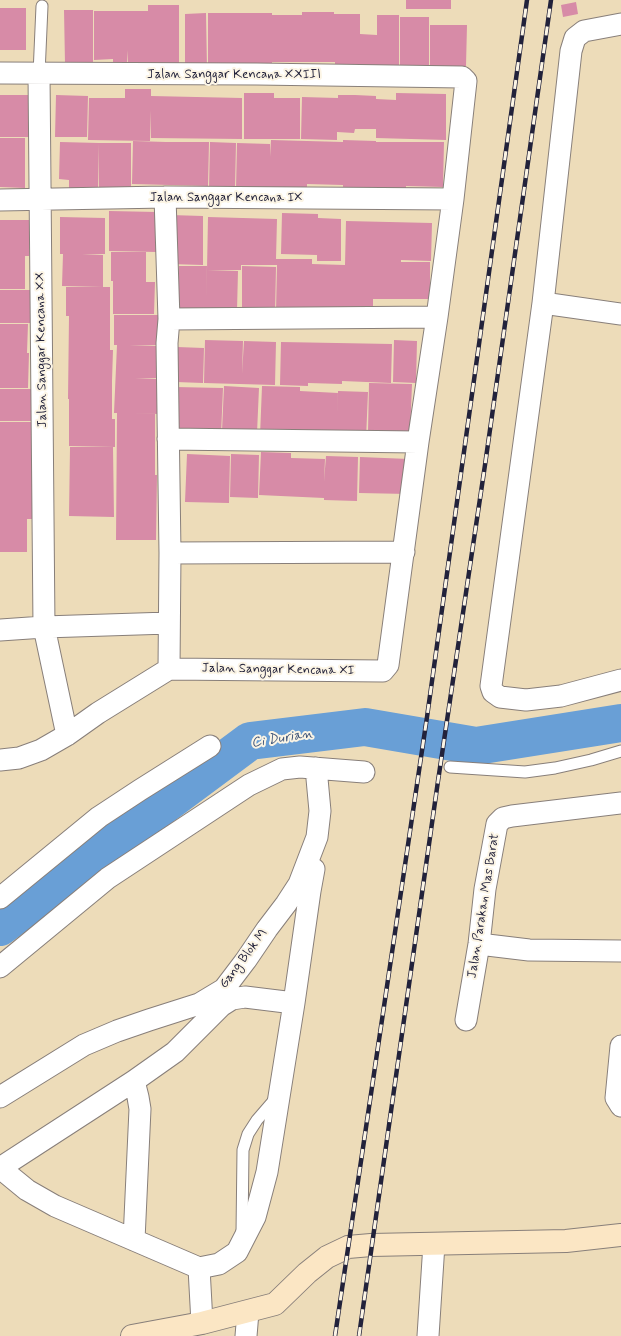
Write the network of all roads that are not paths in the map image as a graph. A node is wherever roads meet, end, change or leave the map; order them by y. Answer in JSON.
{"nodes":[{"id":1,"x":42,"y":6,"type":"dead end"},
{"id":2,"x":621,"y":24,"type":"edge"},
{"id":3,"x":0,"y":73,"type":"edge"},
{"id":4,"x":39,"y":74,"type":"junction"},
{"id":5,"x":165,"y":197,"type":"junction"},
{"id":6,"x":40,"y":199,"type":"junction"},
{"id":7,"x":453,"y":199,"type":"junction"},
{"id":8,"x":0,"y":200,"type":"edge"},
{"id":9,"x":543,"y":303,"type":"junction"},
{"id":10,"x":621,"y":314,"type":"edge"},
{"id":11,"x":437,"y":317,"type":"junction"},
{"id":12,"x":169,"y":319,"type":"junction"},
{"id":13,"x":168,"y":439,"type":"junction"},
{"id":14,"x":418,"y":442,"type":"junction"},
{"id":15,"x":404,"y":552,"type":"junction"},
{"id":16,"x":170,"y":553,"type":"junction"},
{"id":17,"x":169,"y":623,"type":"junction"},
{"id":18,"x":44,"y":627,"type":"junction"},
{"id":19,"x":0,"y":630,"type":"edge"},
{"id":20,"x":169,"y":669,"type":"junction"},
{"id":21,"x":620,"y":675,"type":"edge"},
{"id":22,"x":67,"y":735,"type":"junction"},
{"id":23,"x":210,"y":746,"type":"dead end"},
{"id":24,"x":621,"y":751,"type":"edge"},
{"id":25,"x":0,"y":760,"type":"edge"},
{"id":26,"x":450,"y":767,"type":"dead end"},
{"id":27,"x":316,"y":768,"type":"junction"},
{"id":28,"x":364,"y":772,"type":"dead end"},
{"id":29,"x":621,"y":803,"type":"edge"},
{"id":30,"x":315,"y":865,"type":"dead end"},
{"id":31,"x":0,"y":898,"type":"edge"},
{"id":32,"x":479,"y":944,"type":"junction"},
{"id":33,"x":621,"y":951,"type":"edge"},
{"id":34,"x":0,"y":967,"type":"edge"},
{"id":35,"x":294,"y":1003,"type":"junction"},
{"id":36,"x":466,"y":1020,"type":"dead end"},
{"id":37,"x":621,"y":1046,"type":"edge"},
{"id":38,"x":134,"y":1081,"type":"junction"},
{"id":39,"x":0,"y":1097,"type":"edge"},
{"id":40,"x":621,"y":1106,"type":"edge"},
{"id":41,"x":621,"y":1235,"type":"edge"},
{"id":42,"x":134,"y":1240,"type":"junction"},
{"id":43,"x":434,"y":1244,"type":"junction"},
{"id":44,"x":199,"y":1268,"type":"junction"},
{"id":45,"x":248,"y":1312,"type":"junction"},
{"id":46,"x":202,"y":1323,"type":"junction"},
{"id":47,"x":132,"y":1336,"type":"edge"},
{"id":48,"x":246,"y":1336,"type":"edge"},
{"id":49,"x":428,"y":1336,"type":"edge"}],
"edges":[{"from":1,"to":4,"type":"lane"},
{"from":2,"to":9,"type":"street"},
{"from":3,"to":4,"type":"street","name":"Jalan Sanggar Kencana XXIII"},
{"from":4,"to":6,"type":"street","name":"Jalan Sanggar Kencana XX"},
{"from":4,"to":7,"type":"street","name":"Jalan Sanggar Kencana XXIII"},
{"from":5,"to":6,"type":"street","name":"Jalan Sanggar Kencana IX"},
{"from":5,"to":7,"type":"street","name":"Jalan Sanggar Kencana IX"},
{"from":5,"to":12,"type":"street"},
{"from":6,"to":8,"type":"street","name":"Jalan Sanggar Kencana IX"},
{"from":6,"to":18,"type":"street","name":"Jalan Sanggar Kencana XX"},
{"from":7,"to":11,"type":"street"},
{"from":9,"to":10,"type":"street"},
{"from":9,"to":21,"type":"street"},
{"from":11,"to":12,"type":"street"},
{"from":11,"to":14,"type":"street"},
{"from":12,"to":13,"type":"street"},
{"from":13,"to":14,"type":"street"},
{"from":13,"to":16,"type":"street"},
{"from":14,"to":15,"type":"street"},
{"from":15,"to":16,"type":"street"},
{"from":15,"to":20,"type":"street","name":"Jalan Sanggar Kencana XI"},
{"from":16,"to":17,"type":"street"},
{"from":17,"to":18,"type":"street"},
{"from":17,"to":20,"type":"street"},
{"from":18,"to":19,"type":"street"},
{"from":18,"to":22,"type":"street","name":"Jalan Sanggar Kencana XX"},
{"from":20,"to":22,"type":"street"},
{"from":22,"to":25,"type":"street"},
{"from":23,"to":31,"type":"street"},
{"from":24,"to":26,"type":"lane"},
{"from":27,"to":28,"type":"street"},
{"from":27,"to":34,"type":"street"},
{"from":27,"to":39,"type":"street","name":"Gang Blok M"},
{"from":29,"to":32,"type":"street","name":"Jalan Parakan Mas Barat"},
{"from":30,"to":35,"type":"street"},
{"from":32,"to":33,"type":"street"},
{"from":32,"to":36,"type":"street","name":"Jalan Parakan Mas Barat"},
{"from":35,"to":38,"type":"street"},
{"from":35,"to":44,"type":"street"},
{"from":37,"to":40,"type":"street"},
{"from":38,"to":42,"type":"street"},
{"from":38,"to":42,"type":"street"},
{"from":41,"to":43,"type":"street"},
{"from":42,"to":44,"type":"street"},
{"from":43,"to":45,"type":"street"},
{"from":43,"to":49,"type":"street"},
{"from":44,"to":46,"type":"street"},
{"from":45,"to":46,"type":"street"},
{"from":45,"to":48,"type":"street"},
{"from":46,"to":47,"type":"street"}]}
